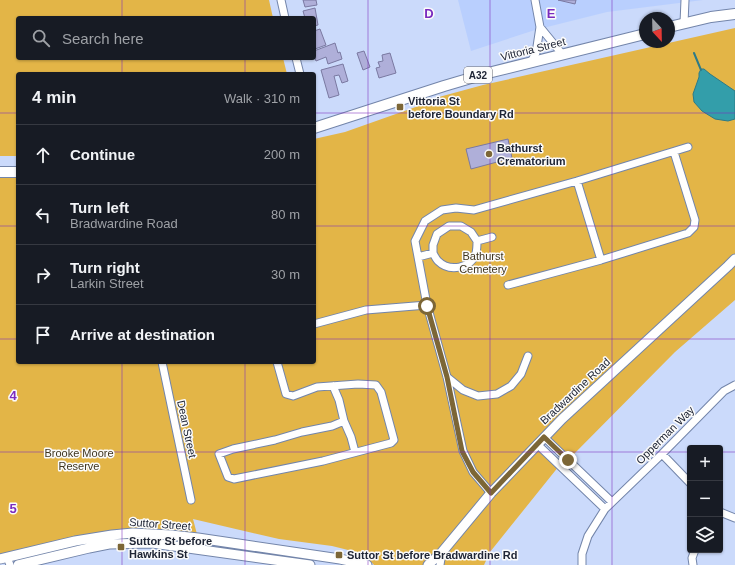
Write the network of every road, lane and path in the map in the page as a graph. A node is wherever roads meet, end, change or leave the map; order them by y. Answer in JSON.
{"nodes":[{"id":1,"x":281,"y":0,"type":"edge"},
{"id":2,"x":535,"y":0,"type":"edge"},
{"id":3,"x":685,"y":0,"type":"edge"},
{"id":4,"x":735,"y":14,"type":"edge"},
{"id":5,"x":285,"y":16,"type":"edge"},
{"id":6,"x":684,"y":24,"type":"junction"},
{"id":7,"x":675,"y":26,"type":"edge"},
{"id":8,"x":540,"y":27,"type":"junction"},
{"id":9,"x":639,"y":35,"type":"edge"},
{"id":10,"x":562,"y":54,"type":"junction"},
{"id":11,"x":296,"y":60,"type":"edge"},
{"id":12,"x":531,"y":62,"type":"junction"},
{"id":13,"x":300,"y":72,"type":"edge"},
{"id":14,"x":316,"y":127,"type":"edge"},
{"id":15,"x":688,"y":147,"type":"dead end"},
{"id":16,"x":674,"y":152,"type":"junction"},
{"id":17,"x":0,"y":172,"type":"edge"},
{"id":18,"x":16,"y":172,"type":"edge"},
{"id":19,"x":578,"y":181,"type":"junction"},
{"id":20,"x":492,"y":237,"type":"dead end"},
{"id":21,"x":477,"y":240,"type":"junction"},
{"id":22,"x":432,"y":253,"type":"junction"},
{"id":23,"x":418,"y":257,"type":"junction"},
{"id":24,"x":735,"y":259,"type":"edge"},
{"id":25,"x":602,"y":260,"type":"junction"},
{"id":26,"x":508,"y":285,"type":"dead end"},
{"id":27,"x":427,"y":306,"type":"junction"},
{"id":28,"x":316,"y":323,"type":"edge"},
{"id":29,"x":528,"y":356,"type":"dead end"},
{"id":30,"x":162,"y":364,"type":"edge"},
{"id":31,"x":278,"y":364,"type":"edge"},
{"id":32,"x":447,"y":377,"type":"junction"},
{"id":33,"x":735,"y":385,"type":"edge"},
{"id":34,"x":333,"y":386,"type":"junction"},
{"id":35,"x":344,"y":421,"type":"junction"},
{"id":36,"x":544,"y":437,"type":"junction"},
{"id":37,"x":537,"y":444,"type":"junction"},
{"id":38,"x":355,"y":452,"type":"junction"},
{"id":39,"x":662,"y":454,"type":"junction"},
{"id":40,"x":689,"y":481,"type":"edge"},
{"id":41,"x":491,"y":493,"type":"junction"},
{"id":42,"x":191,"y":500,"type":"dead end"},
{"id":43,"x":612,"y":502,"type":"junction"},
{"id":44,"x":605,"y":509,"type":"junction"},
{"id":45,"x":723,"y":513,"type":"edge"},
{"id":46,"x":735,"y":518,"type":"edge"},
{"id":47,"x":442,"y":552,"type":"junction"},
{"id":48,"x":693,"y":553,"type":"edge"},
{"id":49,"x":6,"y":560,"type":"edge"},
{"id":50,"x":18,"y":565,"type":"edge"},
{"id":51,"x":310,"y":565,"type":"edge"},
{"id":52,"x":367,"y":565,"type":"edge"},
{"id":53,"x":428,"y":565,"type":"edge"},
{"id":54,"x":434,"y":565,"type":"edge"},
{"id":55,"x":440,"y":565,"type":"edge"},
{"id":56,"x":582,"y":565,"type":"edge"},
{"id":57,"x":693,"y":565,"type":"edge"}],
"edges":[{"from":1,"to":5,"type":"street"},
{"from":2,"to":8,"type":"street"},
{"from":3,"to":6,"type":"street"},
{"from":4,"to":6,"type":"highway"},
{"from":6,"to":7,"type":"highway"},
{"from":8,"to":10,"type":"street"},
{"from":8,"to":12,"type":"street"},
{"from":9,"to":10,"type":"highway","name":"Vittoria Street","number":"A32"},
{"from":10,"to":12,"type":"highway","name":"Vittoria Street","number":"A32"},
{"from":11,"to":13,"type":"street"},
{"from":12,"to":14,"type":"highway","name":"Vittoria Street","number":"A32"},
{"from":15,"to":16,"type":"street"},
{"from":16,"to":19,"type":"street"},
{"from":16,"to":25,"type":"street"},
{"from":17,"to":18,"type":"highway"},
{"from":19,"to":23,"type":"street"},
{"from":19,"to":25,"type":"street"},
{"from":20,"to":21,"type":"street"},
{"from":21,"to":22,"type":"street"},
{"from":21,"to":22,"type":"street"},
{"from":22,"to":23,"type":"street"},
{"from":23,"to":27,"type":"street"},
{"from":24,"to":36,"type":"main road","name":"Bradwardine Road"},
{"from":25,"to":26,"type":"street"},
{"from":27,"to":28,"type":"street"},
{"from":27,"to":32,"type":"street"},
{"from":29,"to":32,"type":"street"},
{"from":30,"to":42,"type":"street","name":"Dean Street"},
{"from":31,"to":34,"type":"street"},
{"from":32,"to":41,"type":"street"},
{"from":33,"to":39,"type":"street","name":"Opperman Way"},
{"from":34,"to":35,"type":"street"},
{"from":34,"to":38,"type":"street"},
{"from":35,"to":38,"type":"street"},
{"from":35,"to":38,"type":"street"},
{"from":36,"to":37,"type":"main road","name":"Bradwardine Road"},
{"from":36,"to":43,"type":"street"},
{"from":37,"to":41,"type":"main road","name":"Bradwardine Road"},
{"from":37,"to":44,"type":"street"},
{"from":39,"to":40,"type":"street"},
{"from":39,"to":43,"type":"street","name":"Opperman Way"},
{"from":41,"to":47,"type":"main road","name":"Bradwardine Road"},
{"from":43,"to":44,"type":"street","name":"Opperman Way"},
{"from":44,"to":56,"type":"street","name":"Opperman Way"},
{"from":45,"to":46,"type":"street"},
{"from":47,"to":53,"type":"main road","name":"Bradwardine Road"},
{"from":47,"to":54,"type":"main road","name":"Bradwardine Road"},
{"from":47,"to":55,"type":"street"},
{"from":48,"to":57,"type":"street"},
{"from":49,"to":52,"type":"main road","name":"Suttor Street"},
{"from":50,"to":51,"type":"main road","name":"Suttor Street"}]}
